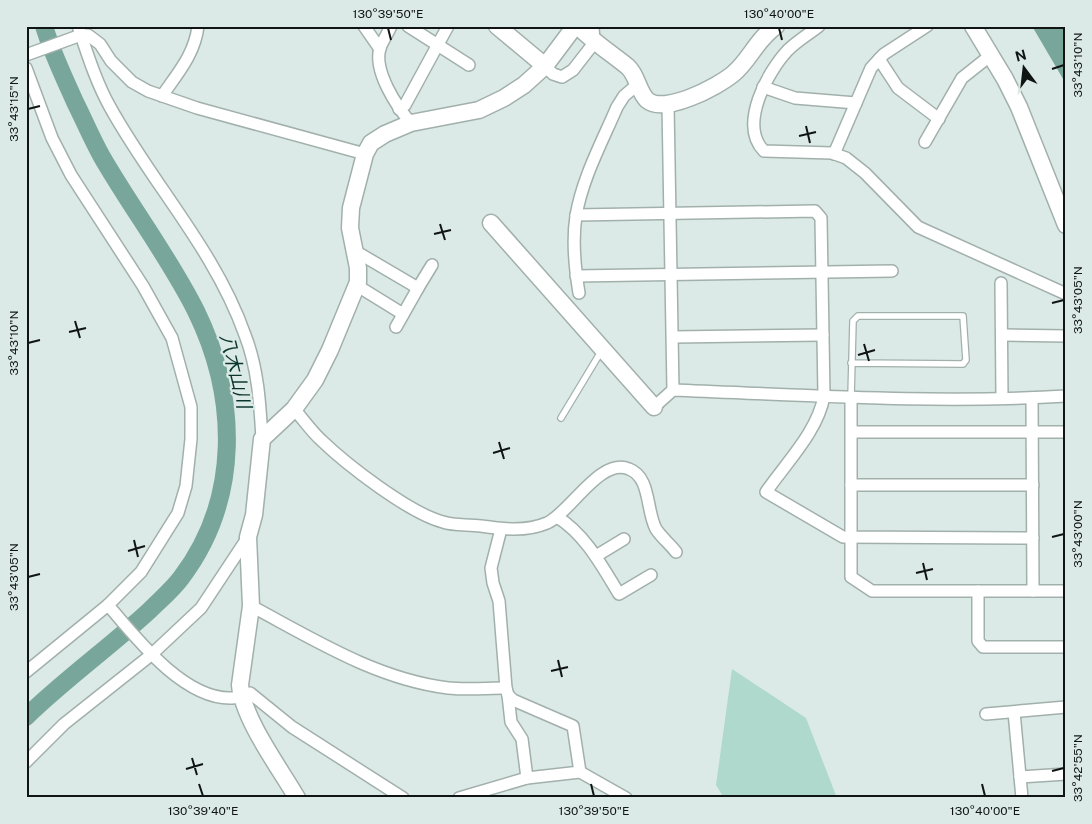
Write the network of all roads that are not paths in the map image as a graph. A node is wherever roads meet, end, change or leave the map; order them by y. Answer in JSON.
{"nodes":[{"id":1,"x":198,"y":26,"type":"edge"},
{"id":2,"x":364,"y":26,"type":"edge"},
{"id":3,"x":392,"y":26,"type":"edge"},
{"id":4,"x":408,"y":26,"type":"edge"},
{"id":5,"x":448,"y":26,"type":"edge"},
{"id":6,"x":497,"y":26,"type":"edge"},
{"id":7,"x":577,"y":26,"type":"edge"},
{"id":8,"x":594,"y":26,"type":"edge"},
{"id":9,"x":776,"y":26,"type":"edge"},
{"id":10,"x":819,"y":26,"type":"edge"},
{"id":11,"x":928,"y":26,"type":"edge"},
{"id":12,"x":973,"y":26,"type":"edge"},
{"id":13,"x":78,"y":32,"type":"edge"},
{"id":14,"x":594,"y":43,"type":"junction"},
{"id":15,"x":437,"y":45,"type":"junction"},
{"id":16,"x":380,"y":49,"type":"junction"},
{"id":17,"x":26,"y":55,"type":"edge"},
{"id":18,"x":991,"y":55,"type":"junction"},
{"id":19,"x":880,"y":59,"type":"junction"},
{"id":20,"x":469,"y":64,"type":"dead end"},
{"id":21,"x":545,"y":66,"type":"junction"},
{"id":22,"x":26,"y":68,"type":"edge"},
{"id":23,"x":638,"y":84,"type":"junction"},
{"id":24,"x":764,"y":87,"type":"junction"},
{"id":25,"x":162,"y":96,"type":"junction"},
{"id":26,"x":856,"y":103,"type":"junction"},
{"id":27,"x":668,"y":105,"type":"junction"},
{"id":28,"x":399,"y":109,"type":"junction"},
{"id":29,"x":938,"y":119,"type":"junction"},
{"id":30,"x":411,"y":123,"type":"junction"},
{"id":31,"x":925,"y":142,"type":"dead end"},
{"id":32,"x":365,"y":154,"type":"junction"},
{"id":33,"x":834,"y":154,"type":"junction"},
{"id":34,"x":670,"y":213,"type":"junction"},
{"id":35,"x":576,"y":215,"type":"junction"},
{"id":36,"x":491,"y":223,"type":"dead end"},
{"id":37,"x":1066,"y":225,"type":"edge"},
{"id":38,"x":355,"y":251,"type":"junction"},
{"id":39,"x":432,"y":265,"type":"dead end"},
{"id":40,"x":892,"y":271,"type":"dead end"},
{"id":41,"x":822,"y":272,"type":"junction"},
{"id":42,"x":670,"y":275,"type":"junction"},
{"id":43,"x":576,"y":276,"type":"junction"},
{"id":44,"x":1001,"y":282,"type":"dead end"},
{"id":45,"x":356,"y":285,"type":"junction"},
{"id":46,"x":418,"y":288,"type":"junction"},
{"id":47,"x":578,"y":294,"type":"dead end"},
{"id":48,"x":1066,"y":294,"type":"edge"},
{"id":49,"x":403,"y":314,"type":"junction"},
{"id":50,"x":396,"y":327,"type":"dead end"},
{"id":51,"x":823,"y":335,"type":"junction"},
{"id":52,"x":1002,"y":335,"type":"junction"},
{"id":53,"x":1066,"y":336,"type":"edge"},
{"id":54,"x":673,"y":337,"type":"junction"},
{"id":55,"x":603,"y":348,"type":"junction"},
{"id":56,"x":851,"y":363,"type":"junction"},
{"id":57,"x":673,"y":390,"type":"junction"},
{"id":58,"x":824,"y":396,"type":"junction"},
{"id":59,"x":1066,"y":396,"type":"edge"},
{"id":60,"x":851,"y":398,"type":"junction"},
{"id":61,"x":1002,"y":398,"type":"junction"},
{"id":62,"x":1032,"y":398,"type":"junction"},
{"id":63,"x":654,"y":407,"type":"joint"},
{"id":64,"x":294,"y":408,"type":"junction"},
{"id":65,"x":561,"y":418,"type":"dead end"},
{"id":66,"x":1033,"y":431,"type":"junction"},
{"id":67,"x":852,"y":432,"type":"junction"},
{"id":68,"x":1066,"y":432,"type":"edge"},
{"id":69,"x":262,"y":439,"type":"junction"},
{"id":70,"x":1033,"y":484,"type":"junction"},
{"id":71,"x":852,"y":485,"type":"junction"},
{"id":72,"x":557,"y":517,"type":"junction"},
{"id":73,"x":501,"y":529,"type":"junction"},
{"id":74,"x":248,"y":537,"type":"junction"},
{"id":75,"x":851,"y":538,"type":"junction"},
{"id":76,"x":1033,"y":538,"type":"junction"},
{"id":77,"x":624,"y":539,"type":"dead end"},
{"id":78,"x":676,"y":552,"type":"dead end"},
{"id":79,"x":596,"y":556,"type":"junction"},
{"id":80,"x":651,"y":575,"type":"dead end"},
{"id":81,"x":978,"y":591,"type":"junction"},
{"id":82,"x":1033,"y":591,"type":"junction"},
{"id":83,"x":1066,"y":591,"type":"edge"},
{"id":84,"x":108,"y":605,"type":"junction"},
{"id":85,"x":251,"y":606,"type":"junction"},
{"id":86,"x":1066,"y":647,"type":"edge"},
{"id":87,"x":151,"y":655,"type":"junction"},
{"id":88,"x":26,"y":672,"type":"edge"},
{"id":89,"x":507,"y":691,"type":"junction"},
{"id":90,"x":241,"y":696,"type":"junction"},
{"id":91,"x":1066,"y":707,"type":"edge"},
{"id":92,"x":1014,"y":712,"type":"junction"},
{"id":93,"x":986,"y":714,"type":"dead end"},
{"id":94,"x":26,"y":762,"type":"edge"},
{"id":95,"x":580,"y":772,"type":"junction"},
{"id":96,"x":1066,"y":774,"type":"edge"},
{"id":97,"x":527,"y":778,"type":"junction"},
{"id":98,"x":1020,"y":778,"type":"junction"},
{"id":99,"x":296,"y":798,"type":"edge"},
{"id":100,"x":402,"y":798,"type":"edge"},
{"id":101,"x":459,"y":798,"type":"edge"},
{"id":102,"x":626,"y":798,"type":"edge"},
{"id":103,"x":1022,"y":798,"type":"edge"}],
"edges":[{"from":1,"to":25,"type":"street"},
{"from":2,"to":16,"type":"street"},
{"from":3,"to":16,"type":"street"},
{"from":4,"to":15,"type":"street"},
{"from":5,"to":15,"type":"street"},
{"from":6,"to":21,"type":"street"},
{"from":7,"to":14,"type":"street"},
{"from":7,"to":21,"type":"street"},
{"from":8,"to":14,"type":"street"},
{"from":9,"to":27,"type":"street"},
{"from":10,"to":24,"type":"street"},
{"from":11,"to":19,"type":"street"},
{"from":12,"to":18,"type":"street"},
{"from":13,"to":17,"type":"street"},
{"from":13,"to":25,"type":"street"},
{"from":13,"to":69,"type":"street"},
{"from":14,"to":21,"type":"street"},
{"from":14,"to":23,"type":"street"},
{"from":15,"to":20,"type":"street"},
{"from":15,"to":28,"type":"street"},
{"from":16,"to":28,"type":"street"},
{"from":18,"to":29,"type":"street"},
{"from":18,"to":37,"type":"street"},
{"from":19,"to":26,"type":"street"},
{"from":19,"to":29,"type":"street"},
{"from":21,"to":30,"type":"street"},
{"from":22,"to":84,"type":"street"},
{"from":23,"to":27,"type":"street"},
{"from":23,"to":35,"type":"street"},
{"from":24,"to":26,"type":"street"},
{"from":24,"to":33,"type":"street"},
{"from":25,"to":32,"type":"street"},
{"from":26,"to":33,"type":"street"},
{"from":27,"to":34,"type":"street"},
{"from":28,"to":30,"type":"street"},
{"from":29,"to":31,"type":"street"},
{"from":30,"to":32,"type":"street"},
{"from":32,"to":38,"type":"street"},
{"from":33,"to":48,"type":"street"},
{"from":34,"to":35,"type":"street"},
{"from":34,"to":41,"type":"street"},
{"from":34,"to":42,"type":"street"},
{"from":35,"to":43,"type":"street"},
{"from":36,"to":55,"type":"street"},
{"from":38,"to":45,"type":"street"},
{"from":38,"to":46,"type":"street"},
{"from":39,"to":46,"type":"street"},
{"from":40,"to":41,"type":"street"},
{"from":41,"to":42,"type":"street"},
{"from":41,"to":51,"type":"street"},
{"from":42,"to":43,"type":"street"},
{"from":42,"to":54,"type":"street"},
{"from":43,"to":47,"type":"street"},
{"from":44,"to":52,"type":"street"},
{"from":45,"to":49,"type":"street"},
{"from":45,"to":64,"type":"street"},
{"from":46,"to":49,"type":"street"},
{"from":49,"to":50,"type":"street"},
{"from":51,"to":54,"type":"street"},
{"from":51,"to":58,"type":"street"},
{"from":52,"to":53,"type":"street"},
{"from":52,"to":61,"type":"street"},
{"from":54,"to":57,"type":"street"},
{"from":55,"to":63,"type":"street"},
{"from":55,"to":65,"type":"lane"},
{"from":56,"to":56,"type":"lane"},
{"from":56,"to":60,"type":"lane"},
{"from":57,"to":58,"type":"street"},
{"from":57,"to":63,"type":"street"},
{"from":58,"to":60,"type":"street"},
{"from":58,"to":75,"type":"street"},
{"from":59,"to":62,"type":"street"},
{"from":60,"to":61,"type":"street"},
{"from":60,"to":67,"type":"street"},
{"from":61,"to":62,"type":"street"},
{"from":62,"to":66,"type":"street"},
{"from":64,"to":69,"type":"street"},
{"from":64,"to":73,"type":"street"},
{"from":66,"to":67,"type":"street"},
{"from":66,"to":68,"type":"street"},
{"from":66,"to":70,"type":"street"},
{"from":67,"to":71,"type":"street"},
{"from":69,"to":74,"type":"street"},
{"from":70,"to":71,"type":"street"},
{"from":70,"to":76,"type":"street"},
{"from":71,"to":75,"type":"street"},
{"from":72,"to":73,"type":"street"},
{"from":72,"to":78,"type":"street"},
{"from":72,"to":79,"type":"street"},
{"from":73,"to":89,"type":"street"},
{"from":74,"to":85,"type":"street"},
{"from":74,"to":87,"type":"street"},
{"from":75,"to":76,"type":"street"},
{"from":75,"to":81,"type":"street"},
{"from":76,"to":82,"type":"street"},
{"from":77,"to":79,"type":"street"},
{"from":79,"to":80,"type":"street"},
{"from":81,"to":82,"type":"street"},
{"from":81,"to":86,"type":"street"},
{"from":82,"to":83,"type":"street"},
{"from":84,"to":87,"type":"street"},
{"from":84,"to":88,"type":"street"},
{"from":85,"to":89,"type":"street"},
{"from":85,"to":90,"type":"street"},
{"from":87,"to":90,"type":"street"},
{"from":87,"to":94,"type":"street"},
{"from":89,"to":95,"type":"street"},
{"from":89,"to":97,"type":"street"},
{"from":90,"to":99,"type":"street"},
{"from":90,"to":100,"type":"street"},
{"from":91,"to":92,"type":"street"},
{"from":92,"to":93,"type":"street"},
{"from":92,"to":98,"type":"street"},
{"from":95,"to":97,"type":"street"},
{"from":95,"to":102,"type":"street"},
{"from":96,"to":98,"type":"street"},
{"from":97,"to":101,"type":"street"},
{"from":98,"to":103,"type":"street"}]}
